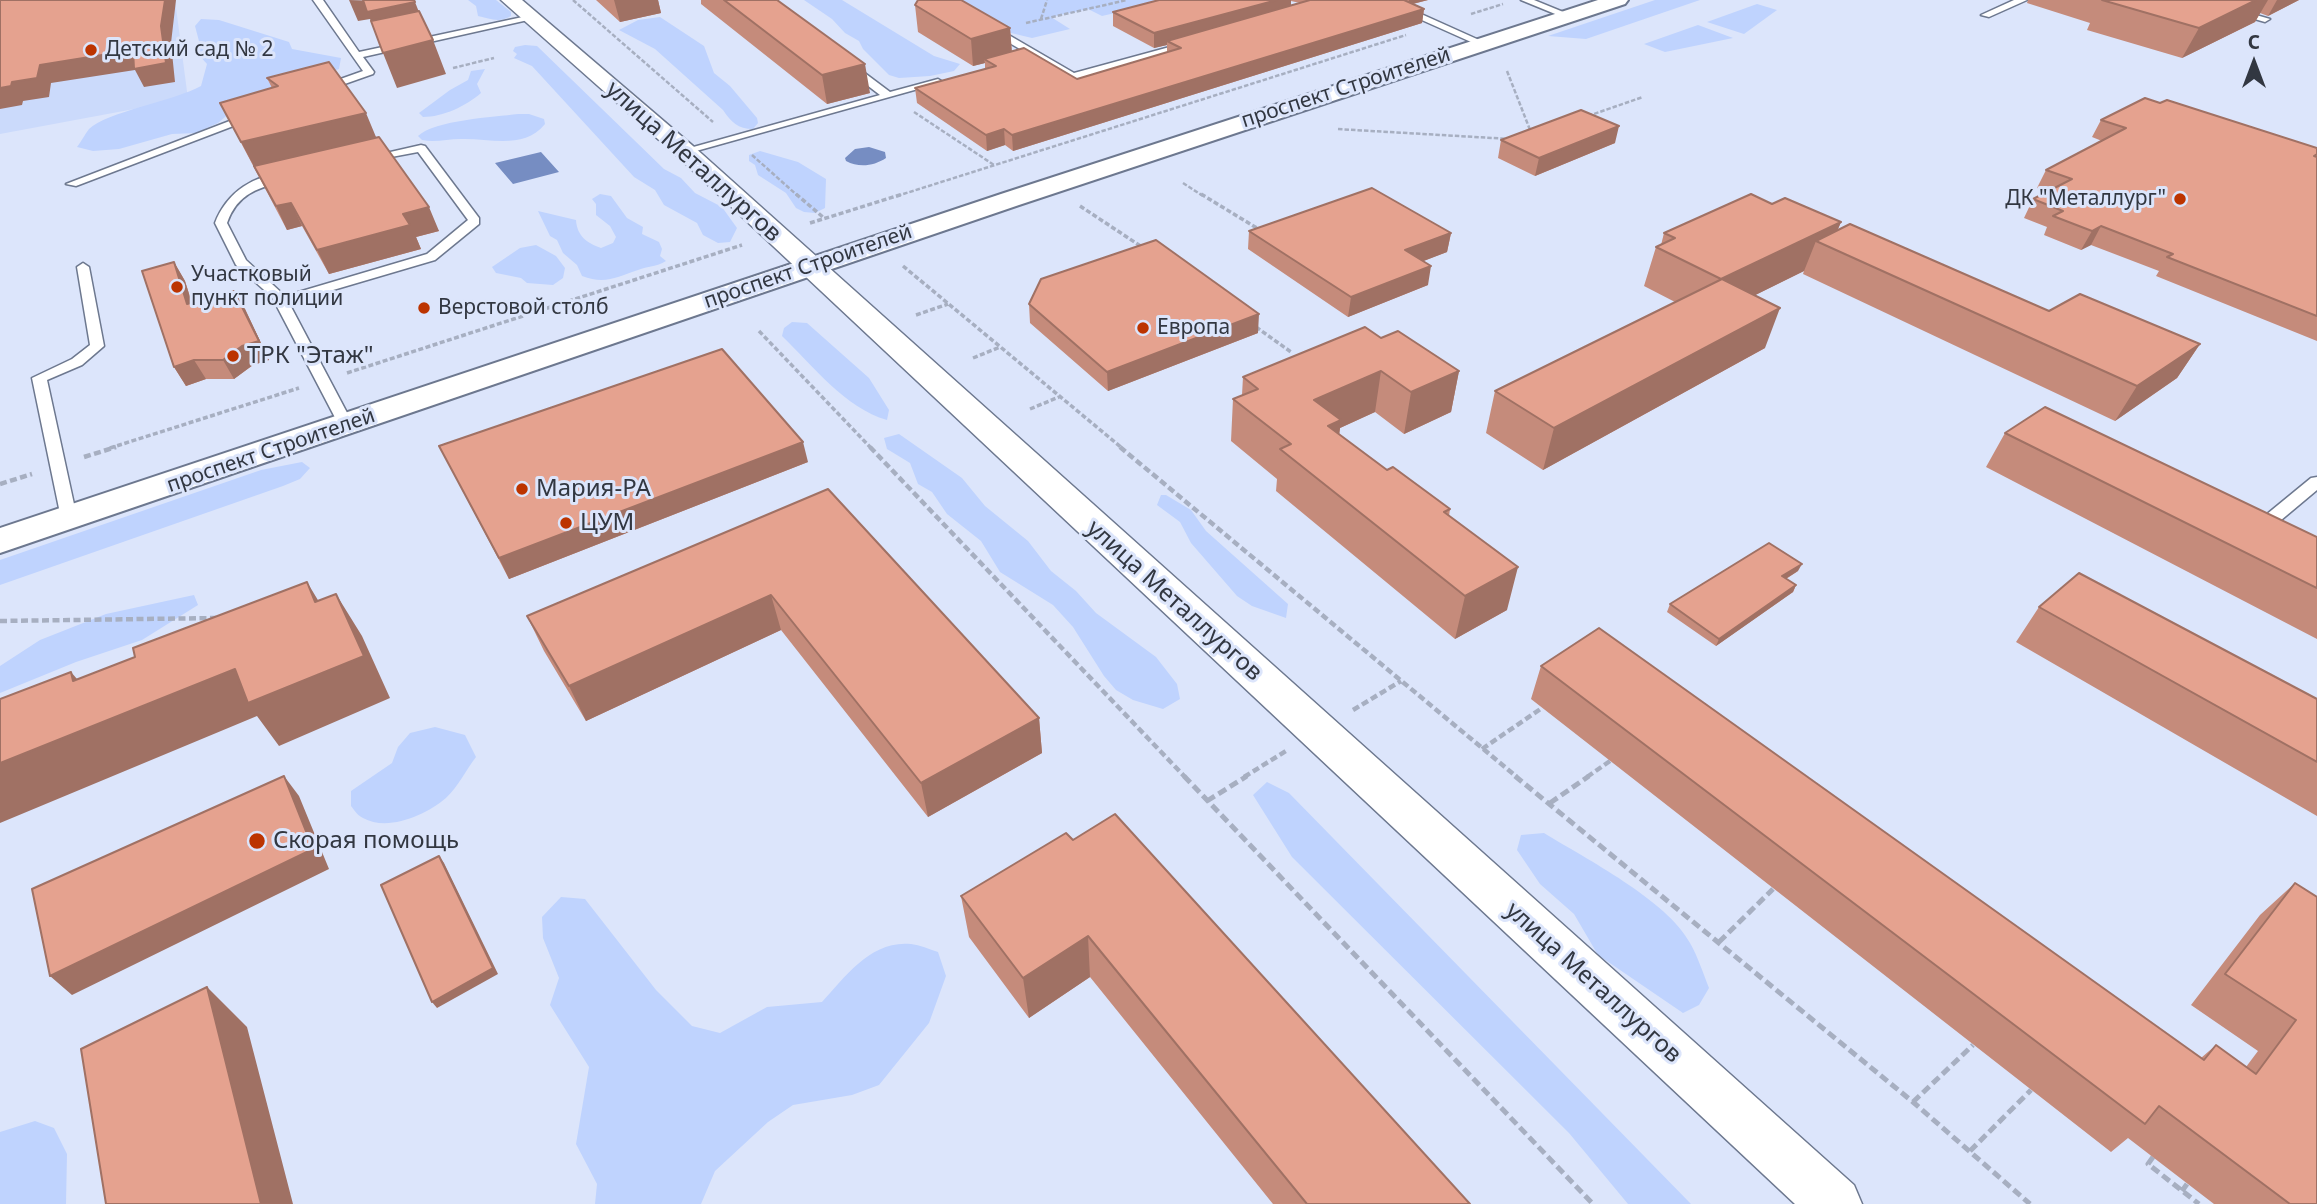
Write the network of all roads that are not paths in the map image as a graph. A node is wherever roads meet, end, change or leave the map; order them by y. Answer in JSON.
{"nodes":[{"id":1,"x":318,"y":0,"type":"edge"},
{"id":2,"x":1381,"y":0,"type":"edge"},
{"id":3,"x":1526,"y":0,"type":"edge"},
{"id":4,"x":1618,"y":0,"type":"edge"},
{"id":5,"x":2022,"y":0,"type":"edge"},
{"id":6,"x":2194,"y":0,"type":"edge"},
{"id":7,"x":522,"y":9,"type":"edge"},
{"id":8,"x":1986,"y":15,"type":"dead end"},
{"id":9,"x":1568,"y":16,"type":"junction"},
{"id":10,"x":2265,"y":19,"type":"dead end"},
{"id":11,"x":985,"y":24,"type":"edge"},
{"id":12,"x":1202,"y":41,"type":"edge"},
{"id":13,"x":1483,"y":44,"type":"junction"},
{"id":14,"x":357,"y":55,"type":"junction"},
{"id":15,"x":1036,"y":55,"type":"junction"},
{"id":16,"x":1023,"y":59,"type":"edge"},
{"id":17,"x":846,"y":64,"type":"edge"},
{"id":18,"x":956,"y":77,"type":"edge"},
{"id":19,"x":304,"y":96,"type":"edge"},
{"id":20,"x":889,"y":96,"type":"junction"},
{"id":21,"x":265,"y":111,"type":"edge"},
{"id":22,"x":685,"y":151,"type":"junction"},
{"id":23,"x":354,"y":162,"type":"edge"},
{"id":24,"x":301,"y":174,"type":"edge"},
{"id":25,"x":72,"y":184,"type":"dead end"},
{"id":26,"x":83,"y":267,"type":"dead end"},
{"id":27,"x":808,"y":267,"type":"junction"},
{"id":28,"x":281,"y":301,"type":"junction"},
{"id":29,"x":346,"y":426,"type":"junction"},
{"id":30,"x":2317,"y":482,"type":"edge"},
{"id":31,"x":69,"y":518,"type":"junction"},
{"id":32,"x":2256,"y":532,"type":"edge"},
{"id":33,"x":0,"y":541,"type":"edge"},
{"id":34,"x":1835,"y":1204,"type":"edge"}],
"edges":[{"from":1,"to":14,"type":"lane"},
{"from":2,"to":13,"type":"lane"},
{"from":3,"to":9,"type":"lane"},
{"from":4,"to":9,"type":"street","name":"проспект Строителей"},
{"from":5,"to":8,"type":"lane"},
{"from":6,"to":10,"type":"lane"},
{"from":7,"to":14,"type":"lane"},
{"from":7,"to":22,"type":"street","name":"улица Металлургов"},
{"from":9,"to":13,"type":"street","name":"проспект Строителей"},
{"from":11,"to":15,"type":"lane"},
{"from":12,"to":15,"type":"lane"},
{"from":13,"to":27,"type":"street","name":"проспект Строителей"},
{"from":14,"to":19,"type":"lane"},
{"from":15,"to":16,"type":"lane"},
{"from":17,"to":20,"type":"lane"},
{"from":18,"to":20,"type":"lane"},
{"from":20,"to":22,"type":"lane"},
{"from":21,"to":25,"type":"lane"},
{"from":22,"to":27,"type":"street","name":"улица Металлургов"},
{"from":23,"to":28,"type":"lane"},
{"from":24,"to":28,"type":"lane"},
{"from":26,"to":31,"type":"lane"},
{"from":27,"to":29,"type":"street","name":"проспект Строителей"},
{"from":27,"to":34,"type":"street","name":"улица Металлургов"},
{"from":28,"to":29,"type":"lane"},
{"from":29,"to":31,"type":"street","name":"проспект Строителей"},
{"from":30,"to":32,"type":"lane"},
{"from":31,"to":33,"type":"street","name":"проспект Строителей"}]}
